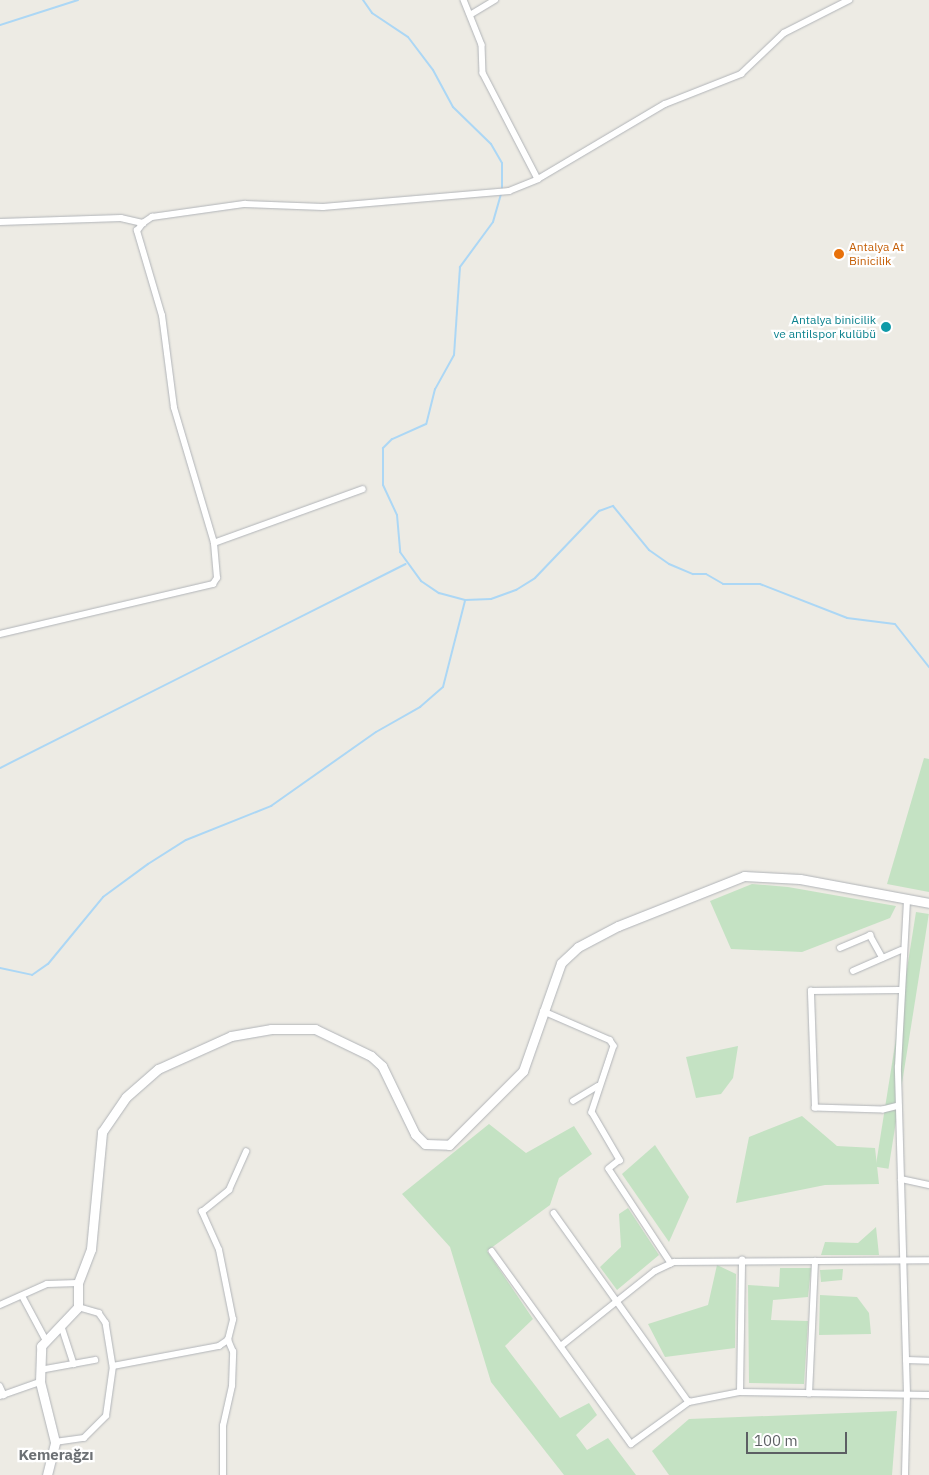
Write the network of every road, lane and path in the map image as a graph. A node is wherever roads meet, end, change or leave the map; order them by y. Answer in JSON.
{"nodes":[{"id":1,"x":464,"y":0,"type":"edge"},
{"id":2,"x":495,"y":0,"type":"edge"},
{"id":3,"x":849,"y":0,"type":"edge"},
{"id":4,"x":470,"y":15,"type":"junction"},
{"id":5,"x":538,"y":179,"type":"junction"},
{"id":6,"x":0,"y":222,"type":"edge"},
{"id":7,"x":143,"y":223,"type":"junction"},
{"id":8,"x":363,"y":489,"type":"dead end"},
{"id":9,"x":214,"y":544,"type":"junction"},
{"id":10,"x":0,"y":634,"type":"edge"},
{"id":11,"x":907,"y":899,"type":"junction"},
{"id":12,"x":929,"y":903,"type":"edge"},
{"id":13,"x":840,"y":948,"type":"dead end"},
{"id":14,"x":902,"y":950,"type":"junction"},
{"id":15,"x":883,"y":958,"type":"junction"},
{"id":16,"x":853,"y":971,"type":"dead end"},
{"id":17,"x":899,"y":990,"type":"junction"},
{"id":18,"x":543,"y":1011,"type":"junction"},
{"id":19,"x":598,"y":1086,"type":"junction"},
{"id":20,"x":573,"y":1101,"type":"dead end"},
{"id":21,"x":899,"y":1106,"type":"junction"},
{"id":22,"x":246,"y":1152,"type":"dead end"},
{"id":23,"x":901,"y":1179,"type":"junction"},
{"id":24,"x":929,"y":1185,"type":"edge"},
{"id":25,"x":554,"y":1213,"type":"dead end"},
{"id":26,"x":492,"y":1252,"type":"dead end"},
{"id":27,"x":742,"y":1260,"type":"junction"},
{"id":28,"x":903,"y":1260,"type":"junction"},
{"id":29,"x":929,"y":1260,"type":"edge"},
{"id":30,"x":815,"y":1261,"type":"junction"},
{"id":31,"x":671,"y":1263,"type":"junction"},
{"id":32,"x":78,"y":1283,"type":"junction"},
{"id":33,"x":23,"y":1297,"type":"junction"},
{"id":34,"x":616,"y":1301,"type":"junction"},
{"id":35,"x":0,"y":1305,"type":"edge"},
{"id":36,"x":78,"y":1307,"type":"junction"},
{"id":37,"x":62,"y":1327,"type":"junction"},
{"id":38,"x":46,"y":1338,"type":"junction"},
{"id":39,"x":228,"y":1340,"type":"junction"},
{"id":40,"x":561,"y":1346,"type":"junction"},
{"id":41,"x":95,"y":1360,"type":"dead end"},
{"id":42,"x":906,"y":1360,"type":"junction"},
{"id":43,"x":929,"y":1361,"type":"edge"},
{"id":44,"x":74,"y":1364,"type":"junction"},
{"id":45,"x":113,"y":1366,"type":"junction"},
{"id":46,"x":40,"y":1370,"type":"junction"},
{"id":47,"x":40,"y":1382,"type":"junction"},
{"id":48,"x":0,"y":1386,"type":"edge"},
{"id":49,"x":740,"y":1392,"type":"junction"},
{"id":50,"x":808,"y":1394,"type":"junction"},
{"id":51,"x":2,"y":1395,"type":"edge"},
{"id":52,"x":907,"y":1395,"type":"junction"},
{"id":53,"x":929,"y":1395,"type":"edge"},
{"id":54,"x":689,"y":1402,"type":"junction"},
{"id":55,"x":55,"y":1442,"type":"junction"},
{"id":56,"x":46,"y":1475,"type":"edge"},
{"id":57,"x":223,"y":1475,"type":"edge"},
{"id":58,"x":905,"y":1475,"type":"edge"}],
"edges":[{"from":1,"to":4,"type":"street"},
{"from":2,"to":4,"type":"street"},
{"from":3,"to":5,"type":"street"},
{"from":4,"to":5,"type":"street"},
{"from":5,"to":7,"type":"street"},
{"from":6,"to":7,"type":"street"},
{"from":7,"to":9,"type":"street"},
{"from":8,"to":9,"type":"street"},
{"from":9,"to":10,"type":"street"},
{"from":11,"to":12,"type":"street"},
{"from":11,"to":14,"type":"street"},
{"from":11,"to":18,"type":"street"},
{"from":13,"to":15,"type":"street"},
{"from":14,"to":15,"type":"street"},
{"from":14,"to":17,"type":"street"},
{"from":15,"to":16,"type":"street"},
{"from":17,"to":21,"type":"street"},
{"from":17,"to":21,"type":"street"},
{"from":18,"to":19,"type":"street"},
{"from":18,"to":32,"type":"street"},
{"from":19,"to":20,"type":"street"},
{"from":19,"to":31,"type":"street"},
{"from":21,"to":23,"type":"street"},
{"from":22,"to":39,"type":"street"},
{"from":23,"to":24,"type":"street"},
{"from":23,"to":28,"type":"street"},
{"from":25,"to":34,"type":"street"},
{"from":26,"to":40,"type":"street"},
{"from":27,"to":30,"type":"street"},
{"from":27,"to":31,"type":"street"},
{"from":27,"to":49,"type":"street"},
{"from":28,"to":29,"type":"street"},
{"from":28,"to":30,"type":"street"},
{"from":28,"to":42,"type":"street"},
{"from":30,"to":50,"type":"street"},
{"from":31,"to":34,"type":"street"},
{"from":32,"to":33,"type":"street"},
{"from":32,"to":36,"type":"street"},
{"from":33,"to":35,"type":"street"},
{"from":33,"to":38,"type":"street"},
{"from":34,"to":40,"type":"street"},
{"from":34,"to":54,"type":"street"},
{"from":36,"to":37,"type":"street"},
{"from":36,"to":45,"type":"street"},
{"from":37,"to":38,"type":"street"},
{"from":37,"to":44,"type":"street"},
{"from":38,"to":46,"type":"street"},
{"from":39,"to":45,"type":"street"},
{"from":39,"to":57,"type":"street"},
{"from":40,"to":54,"type":"street"},
{"from":41,"to":44,"type":"street"},
{"from":42,"to":43,"type":"street"},
{"from":42,"to":52,"type":"street"},
{"from":44,"to":46,"type":"street"},
{"from":45,"to":55,"type":"street"},
{"from":46,"to":47,"type":"street"},
{"from":47,"to":51,"type":"street"},
{"from":47,"to":55,"type":"street"},
{"from":48,"to":51,"type":"street"},
{"from":49,"to":50,"type":"street"},
{"from":49,"to":54,"type":"street"},
{"from":50,"to":52,"type":"street"},
{"from":52,"to":53,"type":"street"},
{"from":52,"to":58,"type":"street"},
{"from":55,"to":56,"type":"street"}]}
